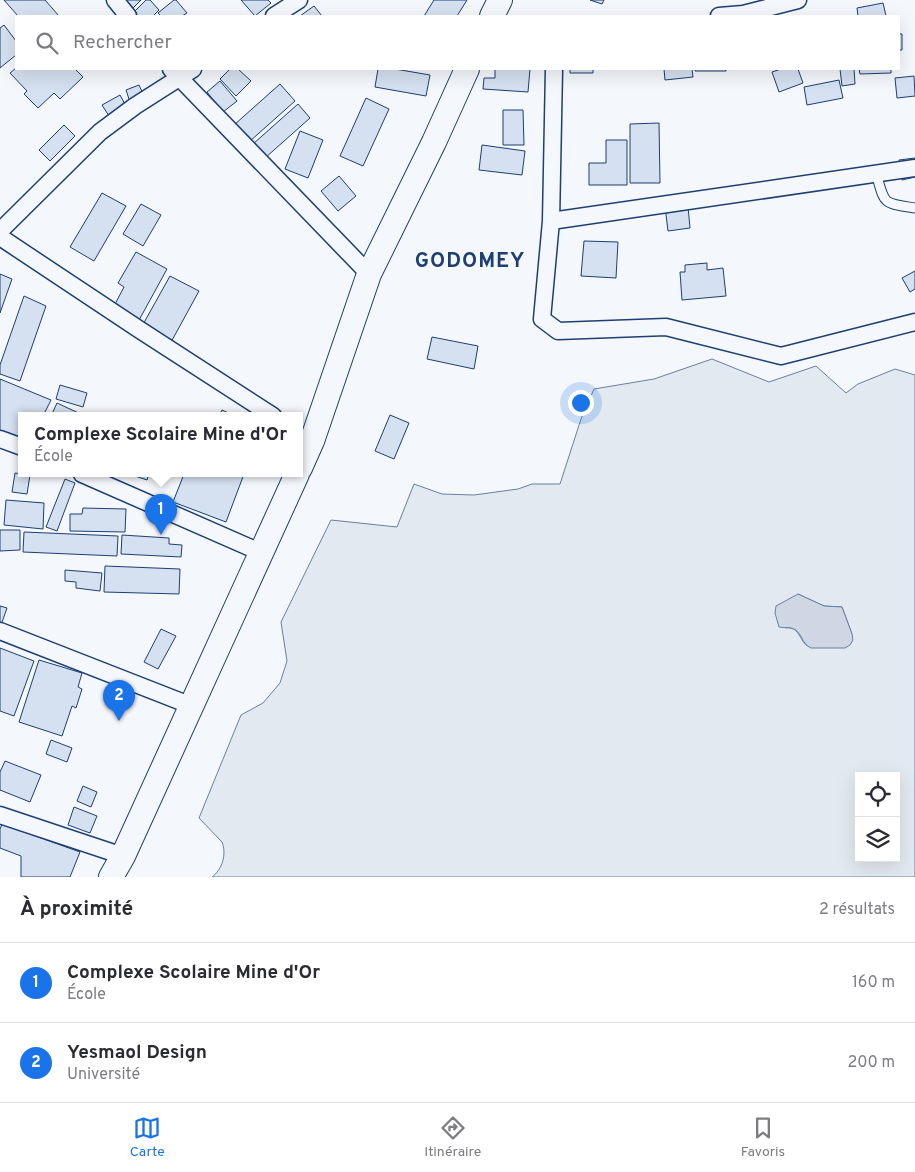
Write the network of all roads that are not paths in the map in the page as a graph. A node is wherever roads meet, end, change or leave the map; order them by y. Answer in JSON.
{"nodes":[{"id":1,"x":115,"y":0,"type":"edge"},
{"id":2,"x":299,"y":0,"type":"edge"},
{"id":3,"x":500,"y":0,"type":"edge"},
{"id":4,"x":798,"y":0,"type":"edge"},
{"id":5,"x":127,"y":15,"type":"edge"},
{"id":6,"x":276,"y":15,"type":"edge"},
{"id":7,"x":492,"y":15,"type":"edge"},
{"id":8,"x":731,"y":15,"type":"edge"},
{"id":9,"x":189,"y":70,"type":"edge"},
{"id":10,"x":467,"y":70,"type":"edge"},
{"id":11,"x":554,"y":70,"type":"edge"},
{"id":12,"x":175,"y":74,"type":"edge"},
{"id":13,"x":915,"y":168,"type":"edge"},
{"id":14,"x":876,"y":173,"type":"junction"},
{"id":15,"x":915,"y":208,"type":"edge"},
{"id":16,"x":550,"y":221,"type":"junction"},
{"id":17,"x":0,"y":231,"type":"edge"},
{"id":18,"x":0,"y":237,"type":"edge"},
{"id":19,"x":369,"y":274,"type":"junction"},
{"id":20,"x":915,"y":322,"type":"edge"},
{"id":21,"x":267,"y":412,"type":"edge"},
{"id":22,"x":306,"y":437,"type":"edge"},
{"id":23,"x":0,"y":439,"type":"edge"},
{"id":24,"x":18,"y":446,"type":"edge"},
{"id":25,"x":303,"y":452,"type":"edge"},
{"id":26,"x":89,"y":477,"type":"edge"},
{"id":27,"x":296,"y":477,"type":"edge"},
{"id":28,"x":260,"y":552,"type":"junction"},
{"id":29,"x":0,"y":631,"type":"edge"},
{"id":30,"x":192,"y":706,"type":"junction"},
{"id":31,"x":0,"y":816,"type":"edge"},
{"id":32,"x":122,"y":856,"type":"junction"},
{"id":33,"x":111,"y":877,"type":"edge"}],
"edges":[{"from":1,"to":5,"type":"street"},
{"from":2,"to":6,"type":"street"},
{"from":3,"to":7,"type":"main road"},
{"from":4,"to":8,"type":"street"},
{"from":9,"to":12,"type":"street"},
{"from":10,"to":19,"type":"main road"},
{"from":11,"to":16,"type":"street"},
{"from":12,"to":17,"type":"street"},
{"from":12,"to":19,"type":"street"},
{"from":13,"to":14,"type":"street"},
{"from":14,"to":15,"type":"lane"},
{"from":14,"to":16,"type":"street"},
{"from":16,"to":20,"type":"street"},
{"from":18,"to":21,"type":"street"},
{"from":19,"to":22,"type":"main road"},
{"from":22,"to":25,"type":"main road"},
{"from":23,"to":24,"type":"street"},
{"from":26,"to":28,"type":"street"},
{"from":27,"to":28,"type":"main road"},
{"from":28,"to":30,"type":"main road"},
{"from":29,"to":30,"type":"street"},
{"from":30,"to":32,"type":"main road"},
{"from":31,"to":32,"type":"street"},
{"from":32,"to":33,"type":"main road"}]}
